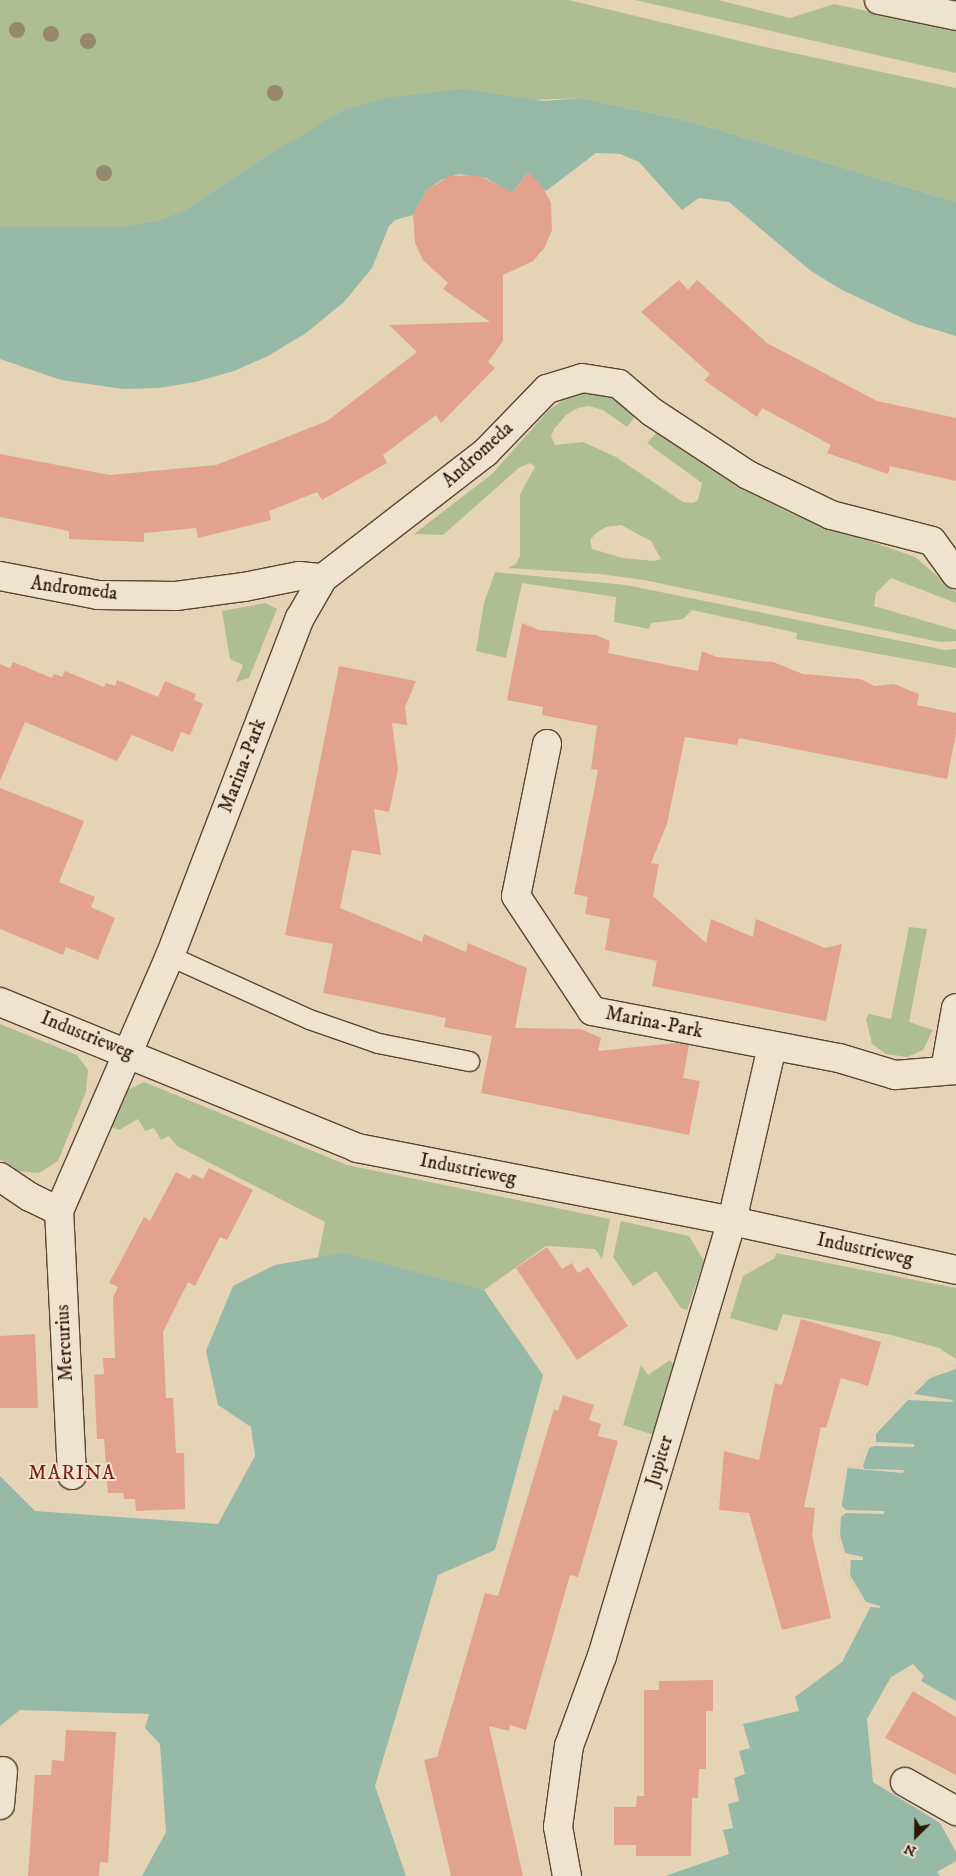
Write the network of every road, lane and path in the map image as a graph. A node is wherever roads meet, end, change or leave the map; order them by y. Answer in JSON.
{"nodes":[{"id":1,"x":879,"y":0,"type":"edge"},
{"id":2,"x":956,"y":16,"type":"edge"},
{"id":3,"x":944,"y":542,"type":"edge"},
{"id":4,"x":956,"y":574,"type":"edge"},
{"id":5,"x":0,"y":576,"type":"edge"},
{"id":6,"x":323,"y":578,"type":"junction"},
{"id":7,"x":547,"y":744,"type":"dead end"},
{"id":8,"x":170,"y":956,"type":"junction"},
{"id":9,"x":0,"y":1002,"type":"edge"},
{"id":10,"x":956,"y":1008,"type":"edge"},
{"id":11,"x":772,"y":1046,"type":"junction"},
{"id":12,"x":127,"y":1052,"type":"junction"},
{"id":13,"x":469,"y":1061,"type":"dead end"},
{"id":14,"x":950,"y":1070,"type":"edge"},
{"id":15,"x":0,"y":1177,"type":"edge"},
{"id":16,"x":59,"y":1211,"type":"junction"},
{"id":17,"x":732,"y":1221,"type":"junction"},
{"id":18,"x":956,"y":1270,"type":"edge"},
{"id":19,"x":72,"y":1475,"type":"dead end"},
{"id":20,"x":3,"y":1771,"type":"dead end"},
{"id":21,"x":904,"y":1782,"type":"dead end"},
{"id":22,"x":0,"y":1805,"type":"edge"},
{"id":23,"x":956,"y":1811,"type":"edge"},
{"id":24,"x":567,"y":1876,"type":"edge"}],
"edges":[{"from":1,"to":2,"type":"street"},
{"from":3,"to":4,"type":"street","name":"Andromeda"},
{"from":3,"to":6,"type":"street","name":"Andromeda"},
{"from":5,"to":6,"type":"street","name":"Andromeda"},
{"from":6,"to":8,"type":"street","name":"Marina-Park"},
{"from":7,"to":11,"type":"street","name":"Marina-Park"},
{"from":8,"to":12,"type":"street","name":"Marina-Park"},
{"from":8,"to":13,"type":"lane"},
{"from":9,"to":12,"type":"street","name":"Industrieweg"},
{"from":10,"to":14,"type":"street","name":"Marina-Park"},
{"from":11,"to":14,"type":"street","name":"Marina-Park"},
{"from":11,"to":17,"type":"street","name":"Jupiter"},
{"from":12,"to":16,"type":"street","name":"Mercurius"},
{"from":12,"to":17,"type":"street","name":"Industrieweg"},
{"from":15,"to":16,"type":"street"},
{"from":16,"to":19,"type":"street","name":"Mercurius"},
{"from":17,"to":18,"type":"street","name":"Industrieweg"},
{"from":17,"to":24,"type":"street","name":"Jupiter"},
{"from":20,"to":22,"type":"street"},
{"from":21,"to":23,"type":"street"}]}
